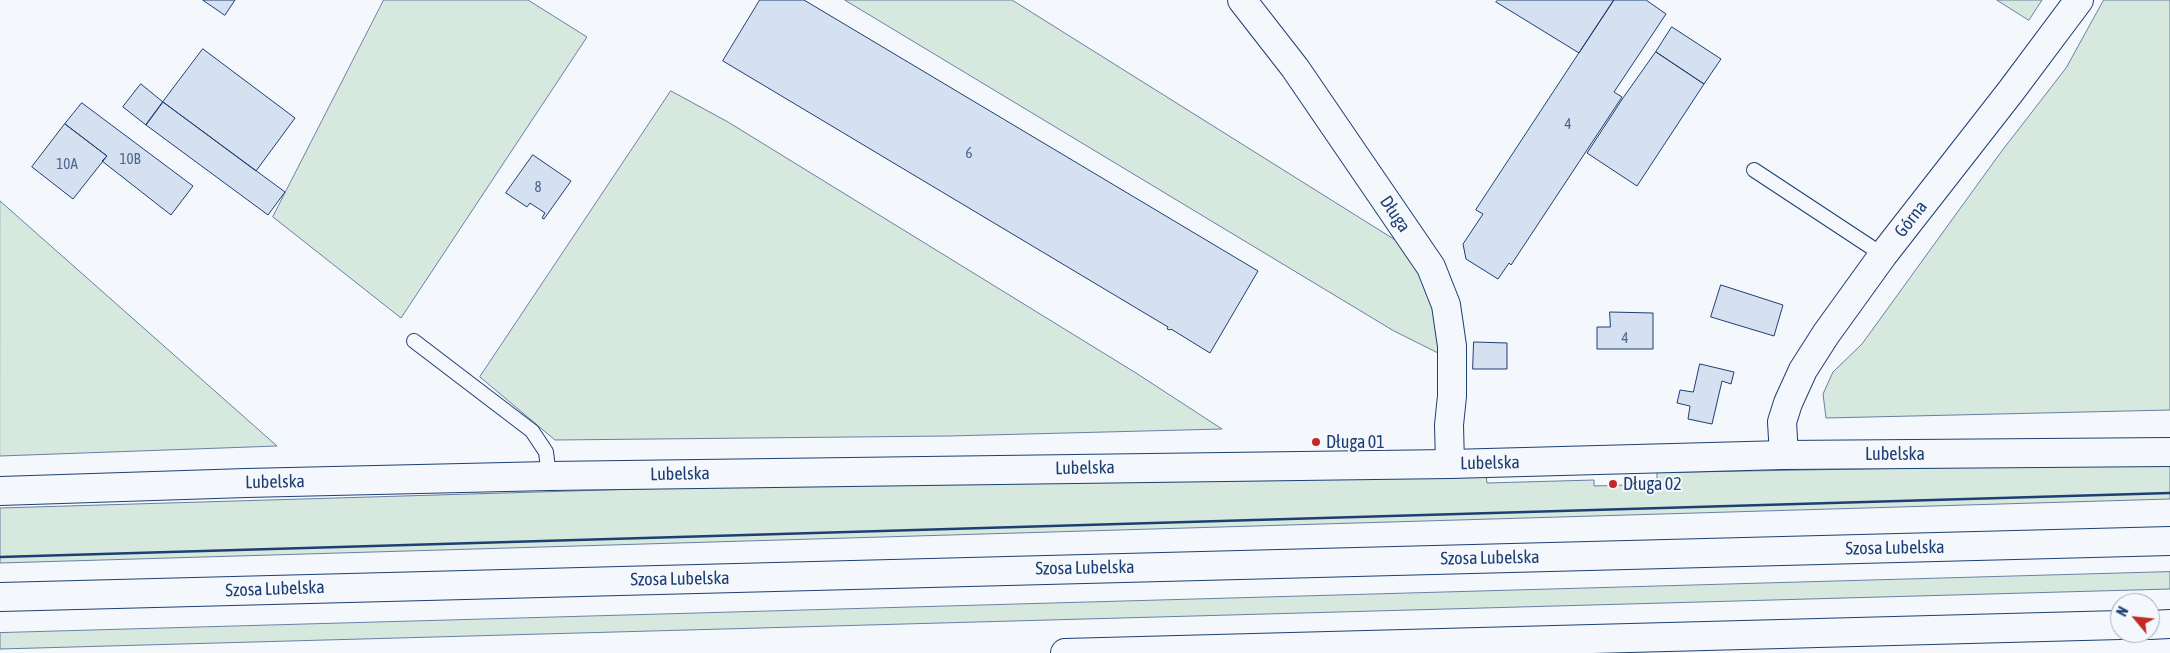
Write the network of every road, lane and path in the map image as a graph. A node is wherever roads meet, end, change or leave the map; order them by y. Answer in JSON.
{"nodes":[{"id":1,"x":1242,"y":0,"type":"edge"},
{"id":2,"x":2079,"y":0,"type":"edge"},
{"id":3,"x":1754,"y":170,"type":"dead end"},
{"id":4,"x":1883,"y":255,"type":"junction"},
{"id":5,"x":414,"y":341,"type":"dead end"},
{"id":6,"x":2170,"y":452,"type":"edge"},
{"id":7,"x":1784,"y":455,"type":"junction"},
{"id":8,"x":1450,"y":464,"type":"junction"},
{"id":9,"x":549,"y":476,"type":"junction"},
{"id":10,"x":0,"y":491,"type":"edge"},
{"id":11,"x":2170,"y":541,"type":"edge"},
{"id":12,"x":0,"y":597,"type":"edge"},
{"id":13,"x":2110,"y":625,"type":"edge"},
{"id":14,"x":1065,"y":653,"type":"edge"}],
"edges":[{"from":1,"to":8,"type":"main road","name":"Długa"},
{"from":2,"to":4,"type":"main road","name":"Górna"},
{"from":3,"to":4,"type":"lane"},
{"from":4,"to":7,"type":"main road","name":"Górna"},
{"from":5,"to":9,"type":"lane"},
{"from":6,"to":7,"type":"main road","name":"Lubelska"},
{"from":7,"to":8,"type":"main road","name":"Lubelska"},
{"from":8,"to":9,"type":"main road","name":"Lubelska"},
{"from":9,"to":10,"type":"main road","name":"Lubelska"},
{"from":11,"to":12,"type":"main road","name":"Szosa Lubelska"},
{"from":13,"to":14,"type":"main road"}]}
